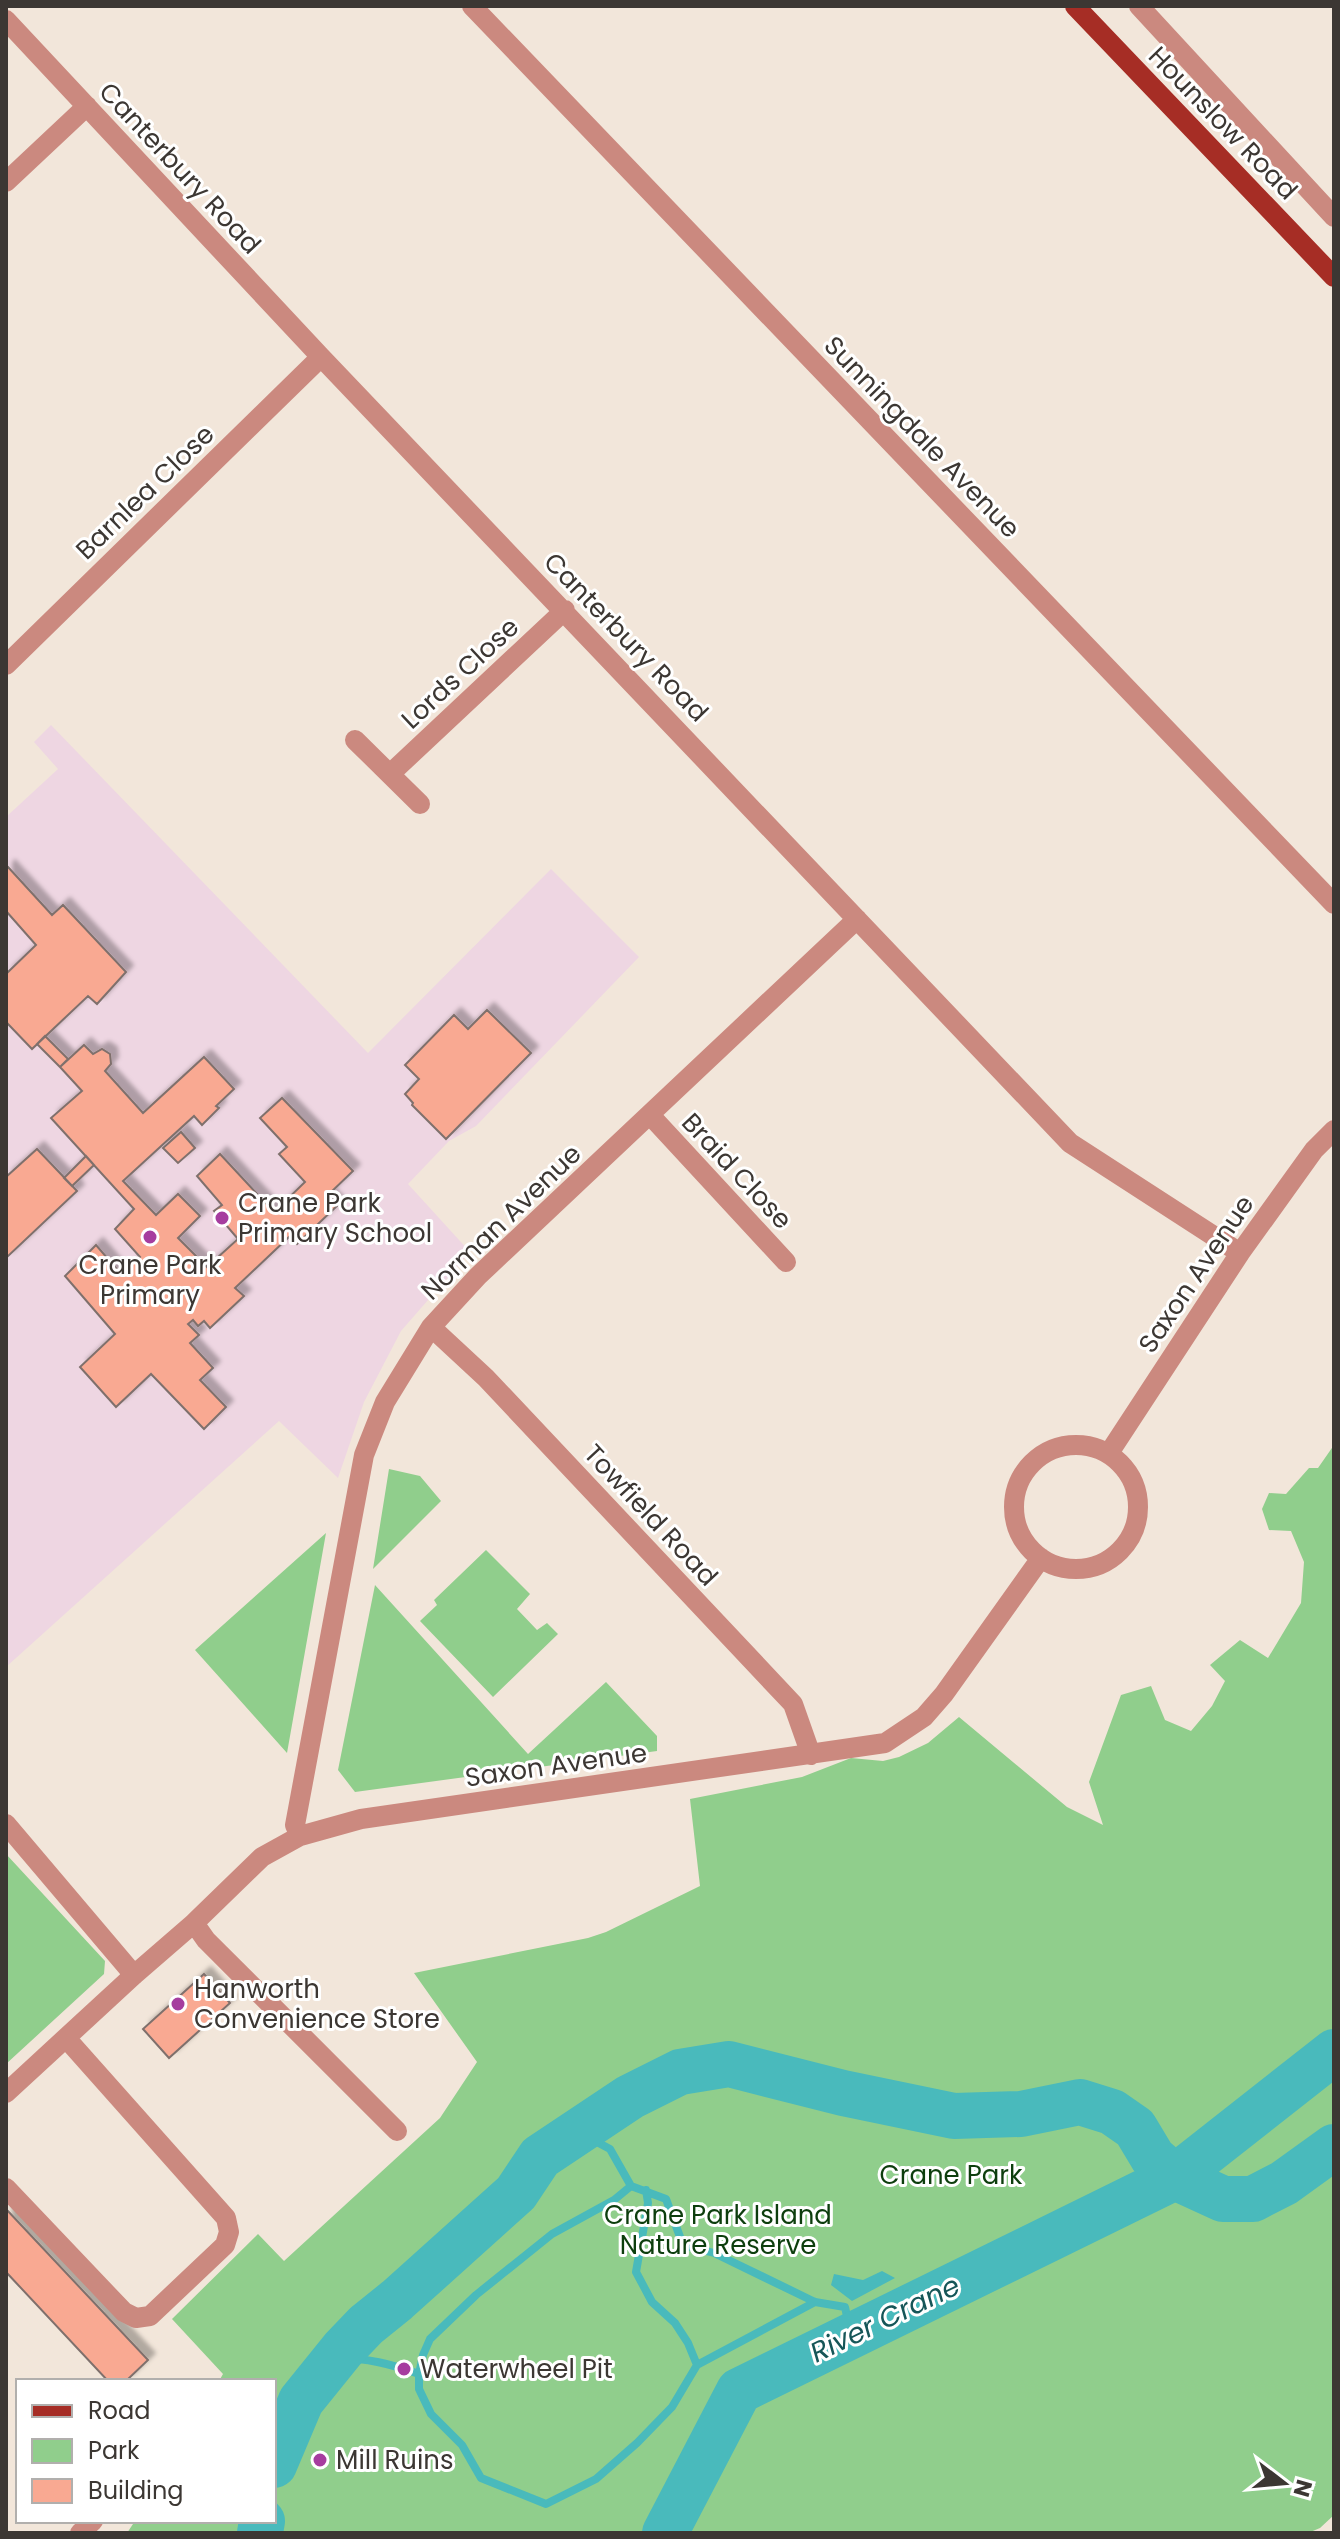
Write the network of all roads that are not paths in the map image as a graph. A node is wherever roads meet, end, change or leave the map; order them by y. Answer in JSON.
{"nodes":[{"id":1,"x":472,"y":6,"type":"edge"},
{"id":2,"x":1075,"y":6,"type":"edge"},
{"id":3,"x":1139,"y":6,"type":"edge"},
{"id":4,"x":6,"y":20,"type":"edge"},
{"id":5,"x":87,"y":106,"type":"junction"},
{"id":6,"x":6,"y":182,"type":"edge"},
{"id":7,"x":1334,"y":217,"type":"edge"},
{"id":8,"x":1334,"y":277,"type":"edge"},
{"id":9,"x":321,"y":357,"type":"junction"},
{"id":10,"x":565,"y":610,"type":"junction"},
{"id":11,"x":6,"y":665,"type":"edge"},
{"id":12,"x":355,"y":740,"type":"dead end"},
{"id":13,"x":390,"y":774,"type":"junction"},
{"id":14,"x":420,"y":804,"type":"dead end"},
{"id":15,"x":1334,"y":904,"type":"edge"},
{"id":16,"x":857,"y":919,"type":"junction"},
{"id":17,"x":650,"y":1115,"type":"junction"},
{"id":18,"x":1334,"y":1130,"type":"edge"},
{"id":19,"x":1240,"y":1253,"type":"junction"},
{"id":20,"x":786,"y":1262,"type":"dead end"},
{"id":21,"x":431,"y":1327,"type":"junction"},
{"id":22,"x":1109,"y":1453,"type":"junction"},
{"id":23,"x":1041,"y":1558,"type":"junction"},
{"id":24,"x":811,"y":1755,"type":"junction"},
{"id":25,"x":6,"y":1824,"type":"edge"},
{"id":26,"x":300,"y":1836,"type":"junction"},
{"id":27,"x":194,"y":1923,"type":"junction"},
{"id":28,"x":134,"y":1975,"type":"junction"},
{"id":29,"x":66,"y":2038,"type":"junction"},
{"id":30,"x":6,"y":2093,"type":"edge"},
{"id":31,"x":397,"y":2131,"type":"dead end"},
{"id":32,"x":6,"y":2188,"type":"edge"}],
"edges":[{"from":1,"to":15,"type":"street","name":"Sunningdale Avenue"},
{"from":2,"to":8,"type":"main road","name":"Hounslow Road"},
{"from":3,"to":7,"type":"street"},
{"from":4,"to":5,"type":"street","name":"Canterbury Road"},
{"from":5,"to":6,"type":"street"},
{"from":5,"to":9,"type":"street","name":"Canterbury Road"},
{"from":9,"to":10,"type":"street","name":"Canterbury Road"},
{"from":9,"to":11,"type":"street","name":"Barnlea Close"},
{"from":10,"to":13,"type":"street","name":"Lords Close"},
{"from":10,"to":16,"type":"street","name":"Canterbury Road"},
{"from":12,"to":13,"type":"street"},
{"from":13,"to":14,"type":"street"},
{"from":16,"to":17,"type":"street","name":"Norman Avenue"},
{"from":16,"to":19,"type":"street","name":"Canterbury Road"},
{"from":17,"to":20,"type":"street","name":"Braid Close"},
{"from":17,"to":21,"type":"street","name":"Norman Avenue"},
{"from":18,"to":19,"type":"street","name":"Saxon Avenue"},
{"from":19,"to":22,"type":"street","name":"Saxon Avenue"},
{"from":21,"to":24,"type":"street","name":"Towfield Road"},
{"from":21,"to":26,"type":"street","name":"Norman Avenue"},
{"from":22,"to":23,"type":"street"},
{"from":22,"to":23,"type":"street"},
{"from":23,"to":24,"type":"street","name":"Saxon Avenue"},
{"from":24,"to":26,"type":"street","name":"Saxon Avenue"},
{"from":25,"to":28,"type":"street"},
{"from":26,"to":27,"type":"street","name":"Saxon Avenue"},
{"from":27,"to":28,"type":"street","name":"Saxon Avenue"},
{"from":27,"to":31,"type":"street"},
{"from":28,"to":29,"type":"street","name":"Saxon Avenue"},
{"from":29,"to":30,"type":"street","name":"Saxon Avenue"},
{"from":29,"to":32,"type":"street"}]}
